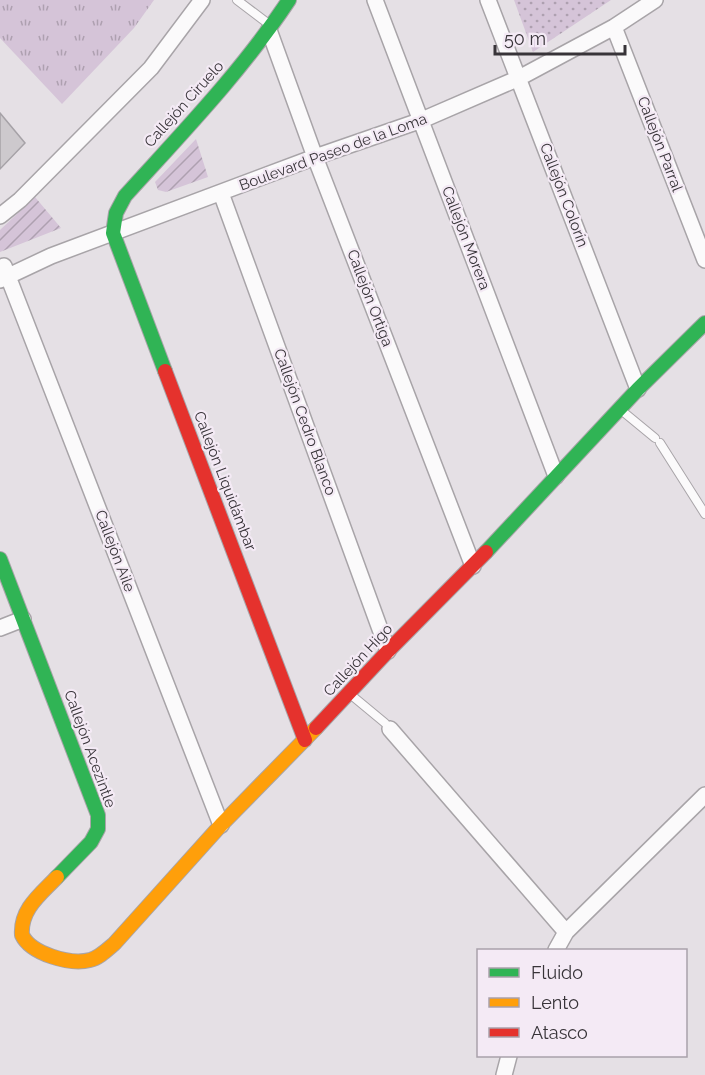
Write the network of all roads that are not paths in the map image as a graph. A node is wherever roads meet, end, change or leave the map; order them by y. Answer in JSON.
{"nodes":[{"id":1,"x":202,"y":0,"type":"edge"},
{"id":2,"x":237,"y":0,"type":"edge"},
{"id":3,"x":289,"y":0,"type":"edge"},
{"id":4,"x":375,"y":0,"type":"edge"},
{"id":5,"x":488,"y":0,"type":"edge"},
{"id":6,"x":655,"y":0,"type":"edge"},
{"id":7,"x":614,"y":27,"type":"junction"},
{"id":8,"x":270,"y":28,"type":"junction"},
{"id":9,"x":519,"y":78,"type":"junction"},
{"id":10,"x":422,"y":120,"type":"junction"},
{"id":11,"x":315,"y":157,"type":"junction"},
{"id":12,"x":221,"y":193,"type":"junction"},
{"id":13,"x":0,"y":216,"type":"edge"},
{"id":14,"x":113,"y":233,"type":"junction"},
{"id":15,"x":705,"y":260,"type":"edge"},
{"id":16,"x":3,"y":272,"type":"edge"},
{"id":17,"x":705,"y":323,"type":"edge"},
{"id":18,"x":638,"y":390,"type":"junction"},
{"id":19,"x":620,"y":410,"type":"junction"},
{"id":20,"x":556,"y":477,"type":"junction"},
{"id":21,"x":705,"y":514,"type":"edge"},
{"id":22,"x":0,"y":559,"type":"edge"},
{"id":23,"x":473,"y":566,"type":"junction"},
{"id":24,"x":23,"y":619,"type":"junction"},
{"id":25,"x":0,"y":628,"type":"edge"},
{"id":26,"x":388,"y":651,"type":"junction"},
{"id":27,"x":349,"y":693,"type":"junction"},
{"id":28,"x":388,"y":726,"type":"joint"},
{"id":29,"x":305,"y":740,"type":"junction"},
{"id":30,"x":705,"y":795,"type":"edge"},
{"id":31,"x":221,"y":825,"type":"junction"},
{"id":32,"x":20,"y":932,"type":"joint"},
{"id":33,"x":566,"y":932,"type":"junction"},
{"id":34,"x":557,"y":949,"type":"edge"},
{"id":35,"x":509,"y":1057,"type":"edge"},
{"id":36,"x":504,"y":1075,"type":"edge"}],
"edges":[{"from":1,"to":13,"type":"street"},
{"from":2,"to":8,"type":"lane"},
{"from":3,"to":8,"type":"street","name":"Callejón Ciruelo"},
{"from":4,"to":10,"type":"street","name":"Callejón Morera"},
{"from":5,"to":9,"type":"street","name":"Callejón Colorín"},
{"from":6,"to":7,"type":"street","name":"Boulevard Paseo de la Loma"},
{"from":7,"to":9,"type":"street","name":"Boulevard Paseo de la Loma"},
{"from":7,"to":15,"type":"street","name":"Callejón Parral"},
{"from":8,"to":11,"type":"street","name":"Callejón Ortiga"},
{"from":8,"to":14,"type":"street","name":"Callejón Ciruelo"},
{"from":9,"to":10,"type":"street","name":"Boulevard Paseo de la Loma"},
{"from":9,"to":18,"type":"street","name":"Callejón Colorín"},
{"from":10,"to":11,"type":"street","name":"Boulevard Paseo de la Loma"},
{"from":10,"to":20,"type":"street","name":"Callejón Morera"},
{"from":11,"to":12,"type":"street","name":"Boulevard Paseo de la Loma"},
{"from":11,"to":23,"type":"street","name":"Callejón Ortiga"},
{"from":12,"to":14,"type":"street","name":"Boulevard Paseo de la Loma"},
{"from":12,"to":26,"type":"street","name":"Callejón Cedro Blanco"},
{"from":14,"to":16,"type":"street","name":"Boulevard Paseo de la Loma"},
{"from":14,"to":29,"type":"street","name":"Callejón Liquidámbar"},
{"from":16,"to":31,"type":"street","name":"Callejón Aile"},
{"from":17,"to":18,"type":"street","name":"Callejón Higo"},
{"from":18,"to":19,"type":"street","name":"Callejón Higo"},
{"from":19,"to":20,"type":"street","name":"Callejón Higo"},
{"from":19,"to":21,"type":"lane"},
{"from":20,"to":23,"type":"street","name":"Callejón Higo"},
{"from":22,"to":24,"type":"street","name":"Callejón Acezintle"},
{"from":23,"to":26,"type":"street","name":"Callejón Higo"},
{"from":24,"to":25,"type":"street"},
{"from":24,"to":32,"type":"street","name":"Callejón Acezintle"},
{"from":26,"to":27,"type":"street","name":"Callejón Higo"},
{"from":27,"to":28,"type":"lane"},
{"from":27,"to":29,"type":"street","name":"Callejón Higo"},
{"from":28,"to":33,"type":"street"},
{"from":29,"to":31,"type":"street","name":"Callejón Higo"},
{"from":30,"to":33,"type":"street"},
{"from":31,"to":32,"type":"street","name":"Callejón Higo"},
{"from":33,"to":34,"type":"street"},
{"from":35,"to":36,"type":"street"}]}
